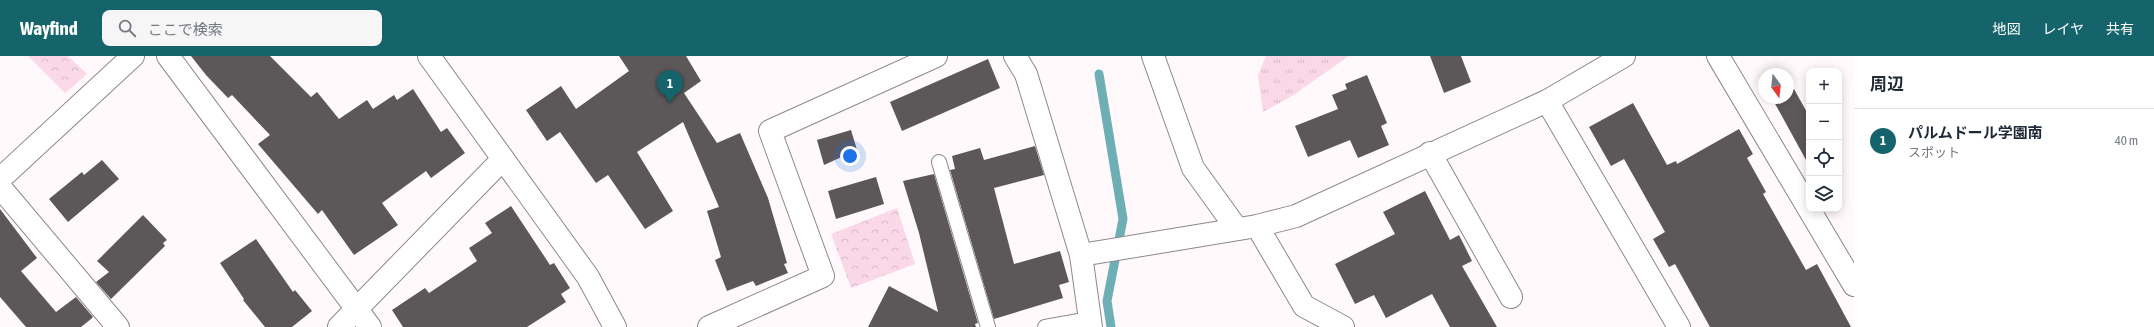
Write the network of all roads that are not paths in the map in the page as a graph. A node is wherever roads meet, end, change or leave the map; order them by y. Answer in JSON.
{"nodes":[{"id":1,"x":134,"y":56,"type":"edge"},
{"id":2,"x":168,"y":56,"type":"edge"},
{"id":3,"x":429,"y":56,"type":"edge"},
{"id":4,"x":936,"y":56,"type":"edge"},
{"id":5,"x":1016,"y":56,"type":"edge"},
{"id":6,"x":1153,"y":56,"type":"edge"},
{"id":7,"x":1624,"y":56,"type":"edge"},
{"id":8,"x":1718,"y":56,"type":"edge"},
{"id":9,"x":1547,"y":101,"type":"junction"},
{"id":10,"x":1430,"y":153,"type":"junction"},
{"id":11,"x":503,"y":159,"type":"junction"},
{"id":12,"x":939,"y":162,"type":"dead end"},
{"id":13,"x":0,"y":179,"type":"edge"},
{"id":14,"x":0,"y":187,"type":"edge"},
{"id":15,"x":1247,"y":228,"type":"junction"},
{"id":16,"x":1081,"y":256,"type":"junction"},
{"id":17,"x":1854,"y":286,"type":"edge"},
{"id":18,"x":1511,"y":297,"type":"dead end"},
{"id":19,"x":357,"y":309,"type":"junction"},
{"id":20,"x":1090,"y":323,"type":"edge"},
{"id":21,"x":118,"y":327,"type":"edge"},
{"id":22,"x":339,"y":327,"type":"edge"},
{"id":23,"x":370,"y":327,"type":"edge"},
{"id":24,"x":615,"y":327,"type":"edge"},
{"id":25,"x":709,"y":327,"type":"edge"},
{"id":26,"x":988,"y":327,"type":"edge"},
{"id":27,"x":1045,"y":327,"type":"edge"},
{"id":28,"x":1343,"y":327,"type":"edge"},
{"id":29,"x":1679,"y":327,"type":"edge"}],
"edges":[{"from":1,"to":13,"type":"street"},
{"from":2,"to":19,"type":"street"},
{"from":3,"to":11,"type":"street"},
{"from":4,"to":25,"type":"street"},
{"from":5,"to":16,"type":"street"},
{"from":6,"to":15,"type":"street"},
{"from":7,"to":9,"type":"street"},
{"from":8,"to":17,"type":"street"},
{"from":9,"to":10,"type":"street"},
{"from":9,"to":29,"type":"street"},
{"from":10,"to":15,"type":"street"},
{"from":10,"to":18,"type":"street"},
{"from":11,"to":19,"type":"street"},
{"from":11,"to":24,"type":"street"},
{"from":12,"to":26,"type":"lane"},
{"from":14,"to":21,"type":"street"},
{"from":15,"to":16,"type":"street"},
{"from":15,"to":28,"type":"street"},
{"from":16,"to":20,"type":"street"},
{"from":19,"to":22,"type":"street"},
{"from":19,"to":23,"type":"street"},
{"from":20,"to":27,"type":"lane"}]}
